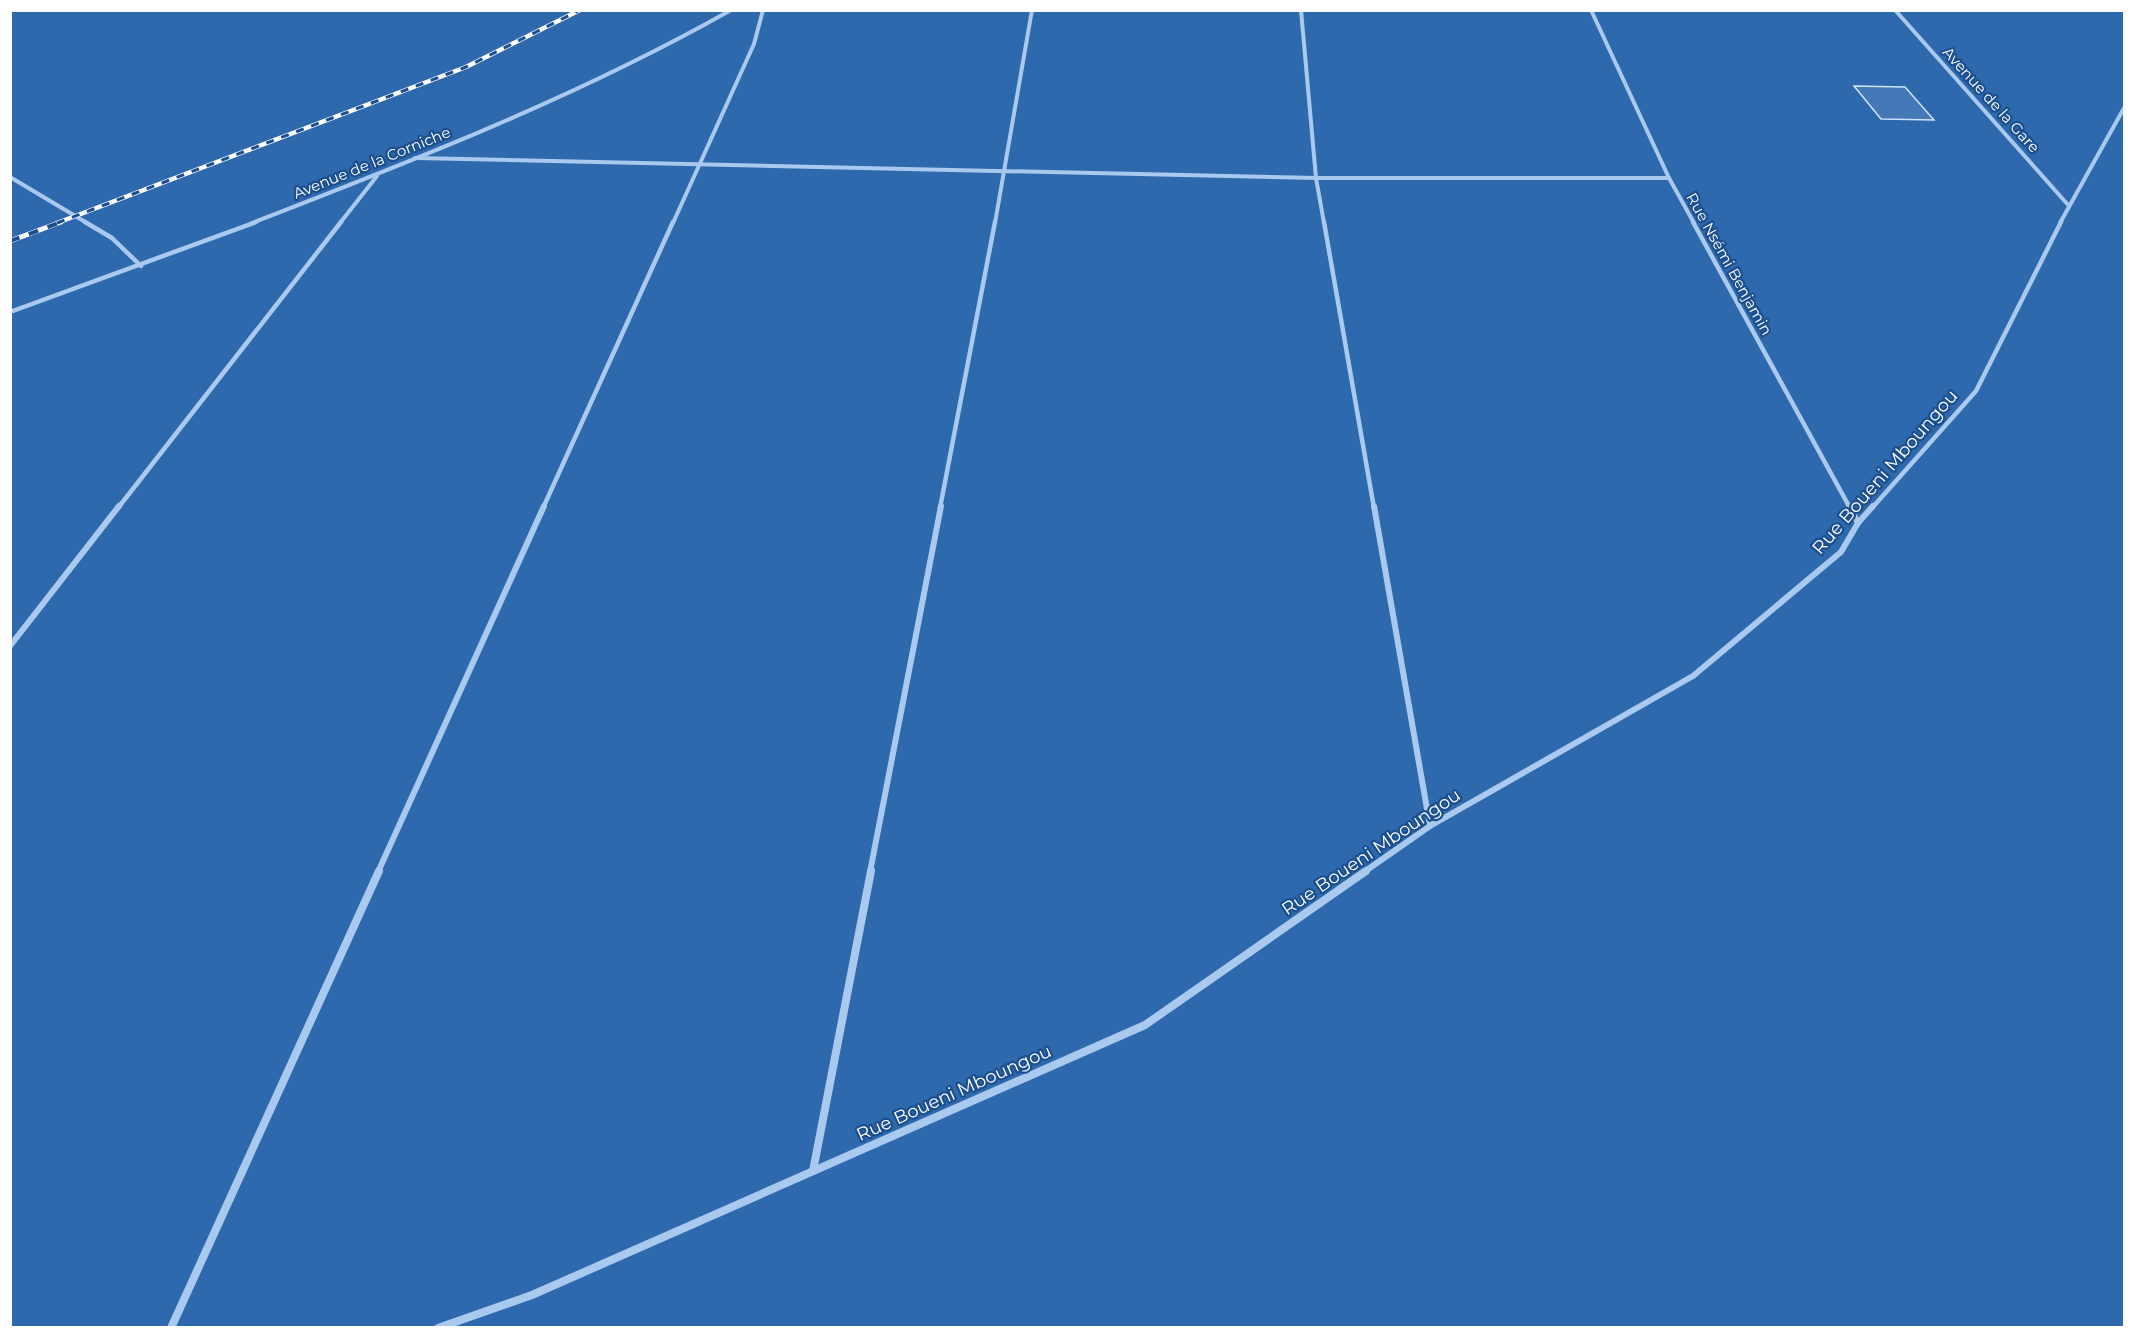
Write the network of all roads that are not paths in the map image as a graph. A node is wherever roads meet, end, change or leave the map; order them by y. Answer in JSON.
{"nodes":[{"id":1,"x":731,"y":10,"type":"edge"},
{"id":2,"x":763,"y":10,"type":"edge"},
{"id":3,"x":1032,"y":10,"type":"edge"},
{"id":4,"x":1301,"y":10,"type":"edge"},
{"id":5,"x":1591,"y":10,"type":"edge"},
{"id":6,"x":1895,"y":10,"type":"edge"},
{"id":7,"x":2124,"y":108,"type":"edge"},
{"id":8,"x":415,"y":158,"type":"junction"},
{"id":9,"x":700,"y":163,"type":"junction"},
{"id":10,"x":1005,"y":171,"type":"junction"},
{"id":11,"x":377,"y":175,"type":"junction"},
{"id":12,"x":10,"y":177,"type":"edge"},
{"id":13,"x":1316,"y":178,"type":"junction"},
{"id":14,"x":1669,"y":178,"type":"junction"},
{"id":15,"x":2069,"y":206,"type":"junction"},
{"id":16,"x":141,"y":267,"type":"junction"},
{"id":17,"x":10,"y":312,"type":"edge"},
{"id":18,"x":1858,"y":523,"type":"junction"},
{"id":19,"x":11,"y":644,"type":"edge"},
{"id":20,"x":1430,"y":826,"type":"junction"},
{"id":21,"x":813,"y":1171,"type":"junction"},
{"id":22,"x":171,"y":1328,"type":"edge"},
{"id":23,"x":438,"y":1328,"type":"edge"}],
"edges":[{"from":1,"to":8,"type":"street","name":"Avenue de la Corniche"},
{"from":2,"to":9,"type":"street"},
{"from":3,"to":10,"type":"street"},
{"from":4,"to":13,"type":"street"},
{"from":5,"to":14,"type":"street","name":"Rue Nsémi Benjamin"},
{"from":6,"to":15,"type":"street","name":"Avenue de la Gare"},
{"from":7,"to":15,"type":"street","name":"Rue Boueni Mboungou"},
{"from":8,"to":9,"type":"street"},
{"from":8,"to":11,"type":"street","name":"Avenue de la Corniche"},
{"from":9,"to":10,"type":"street"},
{"from":9,"to":22,"type":"street"},
{"from":10,"to":13,"type":"street"},
{"from":10,"to":21,"type":"street"},
{"from":11,"to":16,"type":"street","name":"Avenue de la Corniche"},
{"from":11,"to":19,"type":"street"},
{"from":12,"to":16,"type":"street"},
{"from":13,"to":14,"type":"street"},
{"from":13,"to":20,"type":"street"},
{"from":14,"to":18,"type":"street","name":"Rue Nsémi Benjamin"},
{"from":15,"to":18,"type":"street","name":"Rue Boueni Mboungou"},
{"from":16,"to":17,"type":"street","name":"Avenue de la Corniche"},
{"from":18,"to":20,"type":"street","name":"Rue Boueni Mboungou"},
{"from":20,"to":21,"type":"street","name":"Rue Boueni Mboungou"},
{"from":21,"to":23,"type":"street","name":"Rue Boueni Mboungou"}]}
